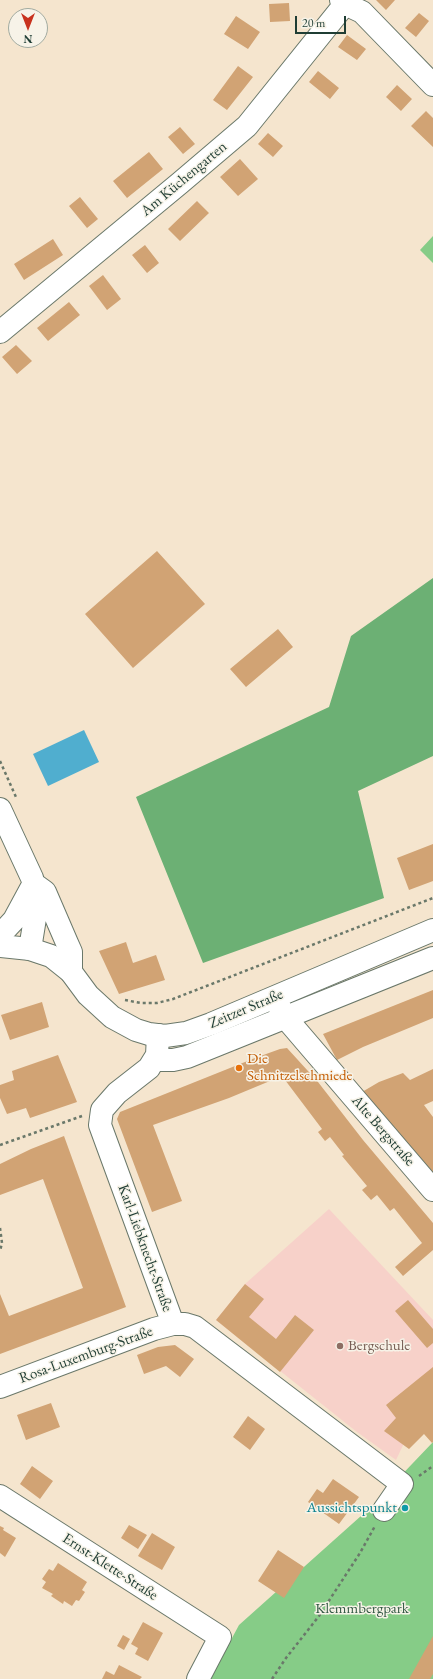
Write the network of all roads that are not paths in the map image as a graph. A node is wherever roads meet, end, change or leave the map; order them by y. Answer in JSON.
{"nodes":[{"id":1,"x":345,"y":1,"type":"edge"},
{"id":2,"x":433,"y":85,"type":"edge"},
{"id":3,"x":0,"y":332,"type":"edge"},
{"id":4,"x":9,"y":805,"type":"edge"},
{"id":5,"x":34,"y":883,"type":"junction"},
{"id":6,"x":433,"y":930,"type":"edge"},
{"id":7,"x":0,"y":935,"type":"edge"},
{"id":8,"x":0,"y":946,"type":"edge"},
{"id":9,"x":30,"y":949,"type":"junction"},
{"id":10,"x":433,"y":958,"type":"edge"},
{"id":11,"x":71,"y":972,"type":"junction"},
{"id":12,"x":279,"y":1007,"type":"junction"},
{"id":13,"x":158,"y":1035,"type":"junction"},
{"id":14,"x":154,"y":1060,"type":"junction"},
{"id":15,"x":433,"y":1190,"type":"edge"},
{"id":16,"x":173,"y":1324,"type":"junction"},
{"id":17,"x":0,"y":1387,"type":"edge"},
{"id":18,"x":0,"y":1496,"type":"edge"},
{"id":19,"x":384,"y":1510,"type":"road end"},
{"id":20,"x":198,"y":1679,"type":"edge"}],
"edges":[{"from":1,"to":2,"type":"street"},
{"from":1,"to":3,"type":"street","name":"Am Küchengarten"},
{"from":4,"to":5,"type":"street"},
{"from":5,"to":7,"type":"street"},
{"from":5,"to":9,"type":"street"},
{"from":5,"to":11,"type":"street"},
{"from":6,"to":12,"type":"street","name":"Zeitzer Straße"},
{"from":8,"to":9,"type":"street","name":"Zeitzer Straße"},
{"from":9,"to":11,"type":"street","name":"Zeitzer Straße"},
{"from":10,"to":12,"type":"street","name":"Zeitzer Straße"},
{"from":11,"to":13,"type":"street","name":"Zeitzer Straße"},
{"from":12,"to":13,"type":"street","name":"Zeitzer Straße"},
{"from":12,"to":14,"type":"street","name":"Zeitzer Straße"},
{"from":12,"to":15,"type":"street","name":"Alte Bergstraße"},
{"from":13,"to":14,"type":"street"},
{"from":14,"to":16,"type":"street","name":"Karl-Liebknecht-Straße"},
{"from":16,"to":17,"type":"street","name":"Rosa-Luxemburg-Straße"},
{"from":16,"to":19,"type":"street","name":"Karl-Liebknecht-Straße"},
{"from":18,"to":20,"type":"street","name":"Ernst-Klette-Straße"}]}
